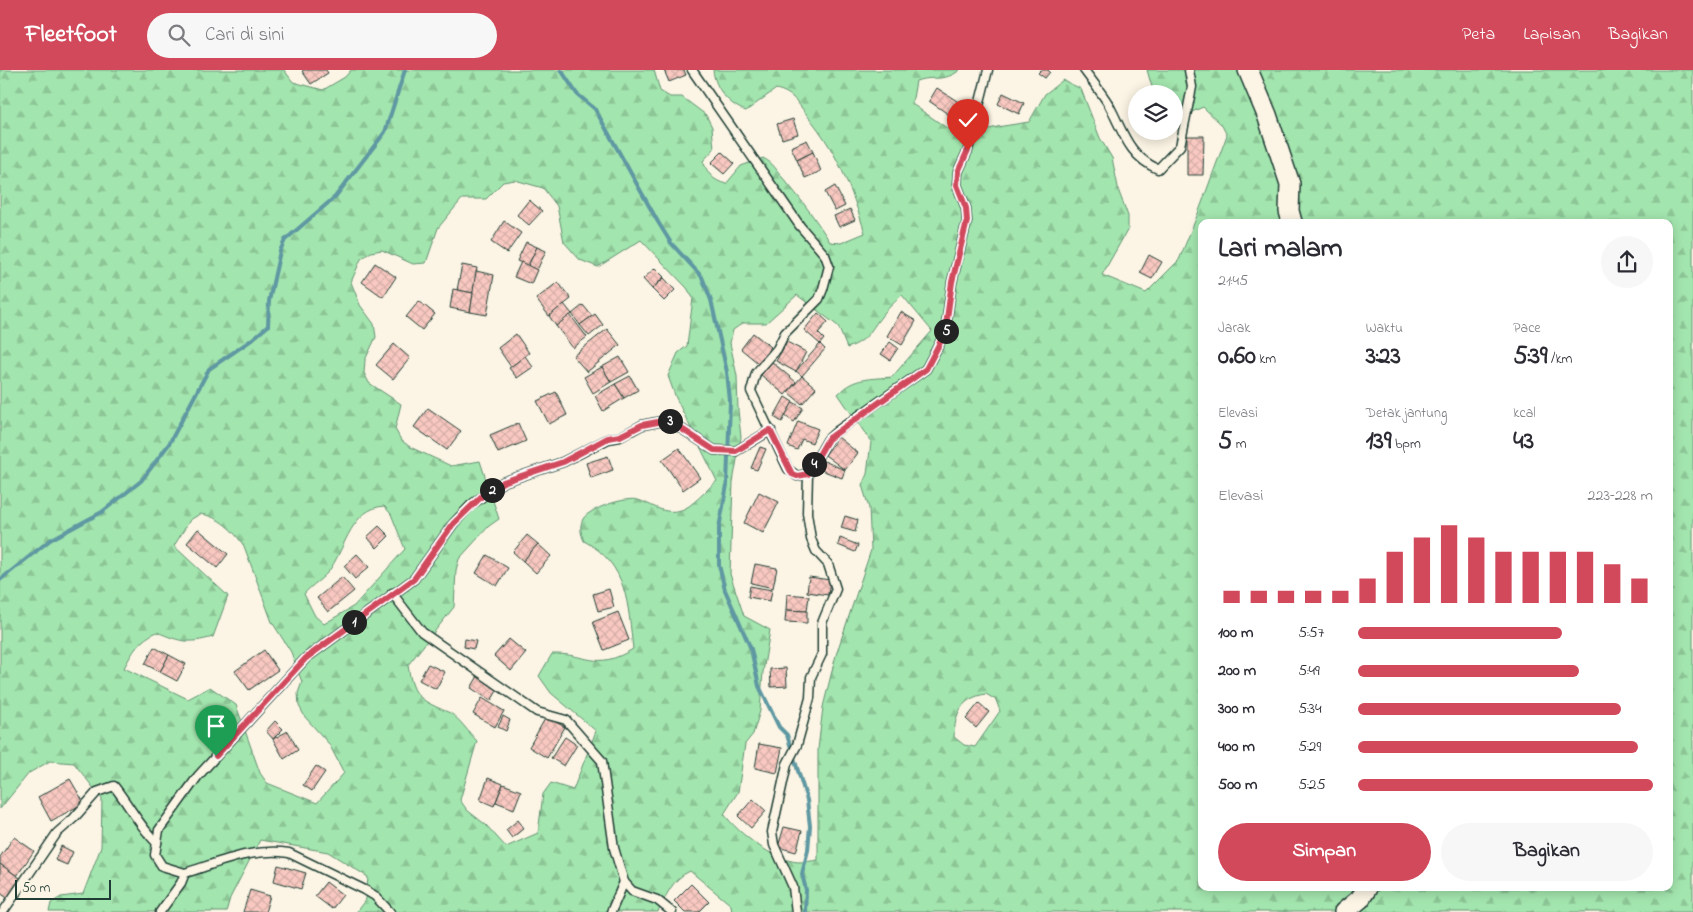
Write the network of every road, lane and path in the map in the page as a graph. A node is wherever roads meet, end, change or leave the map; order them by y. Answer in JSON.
{"nodes":[{"id":1,"x":692,"y":70,"type":"edge"},
{"id":2,"x":988,"y":70,"type":"edge"},
{"id":3,"x":1084,"y":70,"type":"edge"},
{"id":4,"x":1189,"y":70,"type":"edge"},
{"id":5,"x":1248,"y":70,"type":"edge"},
{"id":6,"x":1291,"y":219,"type":"edge"},
{"id":7,"x":770,"y":430,"type":"junction"},
{"id":8,"x":808,"y":474,"type":"junction"},
{"id":9,"x":392,"y":593,"type":"junction"},
{"id":10,"x":157,"y":843,"type":"junction"},
{"id":11,"x":185,"y":874,"type":"junction"},
{"id":12,"x":624,"y":882,"type":"junction"},
{"id":13,"x":1365,"y":891,"type":"edge"},
{"id":14,"x":3,"y":912,"type":"edge"},
{"id":15,"x":160,"y":912,"type":"edge"},
{"id":16,"x":390,"y":912,"type":"edge"},
{"id":17,"x":611,"y":912,"type":"edge"},
{"id":18,"x":672,"y":912,"type":"edge"},
{"id":19,"x":796,"y":912,"type":"edge"},
{"id":20,"x":1344,"y":912,"type":"edge"}],
"edges":[{"from":1,"to":7,"type":"lane"},
{"from":2,"to":8,"type":"lane"},
{"from":3,"to":4,"type":"lane"},
{"from":5,"to":6,"type":"street"},
{"from":7,"to":8,"type":"lane"},
{"from":7,"to":9,"type":"lane"},
{"from":8,"to":19,"type":"lane"},
{"from":9,"to":10,"type":"lane"},
{"from":9,"to":12,"type":"lane"},
{"from":10,"to":11,"type":"lane"},
{"from":10,"to":14,"type":"lane"},
{"from":11,"to":15,"type":"lane"},
{"from":11,"to":16,"type":"lane"},
{"from":12,"to":17,"type":"lane"},
{"from":12,"to":18,"type":"lane"},
{"from":13,"to":20,"type":"street"}]}
